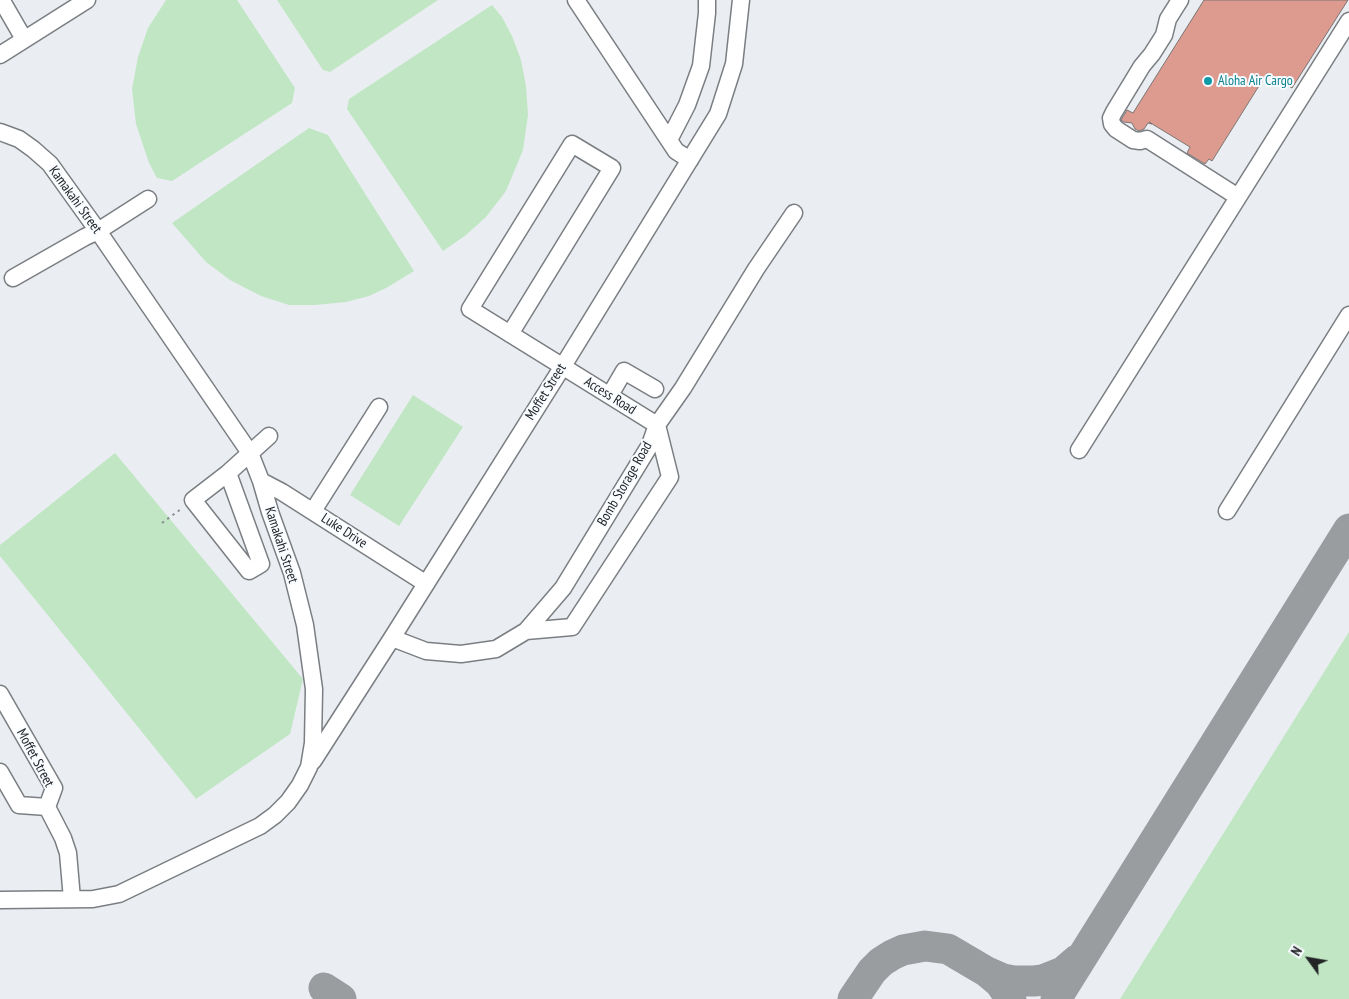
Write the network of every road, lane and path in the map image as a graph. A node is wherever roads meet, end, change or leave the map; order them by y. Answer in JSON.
{"nodes":[{"id":1,"x":87,"y":0,"type":"edge"},
{"id":2,"x":576,"y":0,"type":"edge"},
{"id":3,"x":708,"y":0,"type":"edge"},
{"id":4,"x":741,"y":0,"type":"edge"},
{"id":5,"x":1180,"y":0,"type":"edge"},
{"id":6,"x":2,"y":1,"type":"edge"},
{"id":7,"x":1349,"y":21,"type":"edge"},
{"id":8,"x":24,"y":39,"type":"junction"},
{"id":9,"x":0,"y":54,"type":"edge"},
{"id":10,"x":0,"y":132,"type":"edge"},
{"id":11,"x":669,"y":140,"type":"junction"},
{"id":12,"x":690,"y":160,"type":"junction"},
{"id":13,"x":1238,"y":197,"type":"junction"},
{"id":14,"x":148,"y":199,"type":"dead end"},
{"id":15,"x":794,"y":213,"type":"dead end"},
{"id":16,"x":98,"y":232,"type":"junction"},
{"id":17,"x":13,"y":278,"type":"dead end"},
{"id":18,"x":1349,"y":315,"type":"edge"},
{"id":19,"x":510,"y":334,"type":"junction"},
{"id":20,"x":563,"y":366,"type":"junction"},
{"id":21,"x":655,"y":389,"type":"dead end"},
{"id":22,"x":610,"y":395,"type":"junction"},
{"id":23,"x":379,"y":407,"type":"dead end"},
{"id":24,"x":657,"y":425,"type":"junction"},
{"id":25,"x":269,"y":436,"type":"dead end"},
{"id":26,"x":1079,"y":450,"type":"dead end"},
{"id":27,"x":250,"y":453,"type":"junction"},
{"id":28,"x":228,"y":473,"type":"junction"},
{"id":29,"x":261,"y":481,"type":"junction"},
{"id":30,"x":193,"y":500,"type":"junction"},
{"id":31,"x":313,"y":511,"type":"junction"},
{"id":32,"x":1226,"y":511,"type":"dead end"},
{"id":33,"x":162,"y":523,"type":"dead end"},
{"id":34,"x":425,"y":583,"type":"junction"},
{"id":35,"x":526,"y":632,"type":"junction"},
{"id":36,"x":392,"y":638,"type":"junction"},
{"id":37,"x":0,"y":694,"type":"edge"},
{"id":38,"x":309,"y":767,"type":"junction"},
{"id":39,"x":0,"y":772,"type":"edge"},
{"id":40,"x":46,"y":807,"type":"junction"},
{"id":41,"x":72,"y":899,"type":"junction"},
{"id":42,"x":0,"y":900,"type":"edge"}],
"edges":[{"from":1,"to":8,"type":"street"},
{"from":2,"to":11,"type":"street"},
{"from":3,"to":11,"type":"street"},
{"from":4,"to":12,"type":"street","name":"Moffet Street"},
{"from":5,"to":13,"type":"street"},
{"from":6,"to":8,"type":"street"},
{"from":7,"to":13,"type":"street"},
{"from":8,"to":9,"type":"street"},
{"from":10,"to":16,"type":"street","name":"Kamakahi Street"},
{"from":11,"to":12,"type":"street"},
{"from":12,"to":20,"type":"street","name":"Moffet Street"},
{"from":13,"to":26,"type":"street"},
{"from":14,"to":16,"type":"street"},
{"from":15,"to":24,"type":"street","name":"Bomb Storage Road"},
{"from":16,"to":17,"type":"street"},
{"from":16,"to":27,"type":"street","name":"Kamakahi Street"},
{"from":18,"to":32,"type":"street"},
{"from":19,"to":19,"type":"street","name":"Access Road"},
{"from":19,"to":20,"type":"street","name":"Access Road"},
{"from":20,"to":22,"type":"street","name":"Access Road"},
{"from":20,"to":34,"type":"street","name":"Moffet Street"},
{"from":21,"to":22,"type":"street"},
{"from":22,"to":24,"type":"street","name":"Access Road"},
{"from":23,"to":31,"type":"street"},
{"from":24,"to":35,"type":"street","name":"Bomb Storage Road"},
{"from":24,"to":35,"type":"street"},
{"from":25,"to":27,"type":"street"},
{"from":27,"to":28,"type":"street"},
{"from":27,"to":29,"type":"street","name":"Kamakahi Street"},
{"from":28,"to":30,"type":"street"},
{"from":28,"to":30,"type":"street"},
{"from":29,"to":31,"type":"street","name":"Luke Drive"},
{"from":29,"to":38,"type":"street","name":"Kamakahi Street"},
{"from":30,"to":33,"type":"path"},
{"from":31,"to":34,"type":"street","name":"Luke Drive"},
{"from":34,"to":36,"type":"street","name":"Moffet Street"},
{"from":35,"to":36,"type":"street","name":"Bomb Storage Road"},
{"from":36,"to":38,"type":"street","name":"Moffet Street"},
{"from":37,"to":40,"type":"street","name":"Moffet Street"},
{"from":38,"to":41,"type":"street","name":"Kamakahi Street"},
{"from":39,"to":40,"type":"street"},
{"from":40,"to":41,"type":"street","name":"Moffet Street"},
{"from":41,"to":42,"type":"street"}]}
